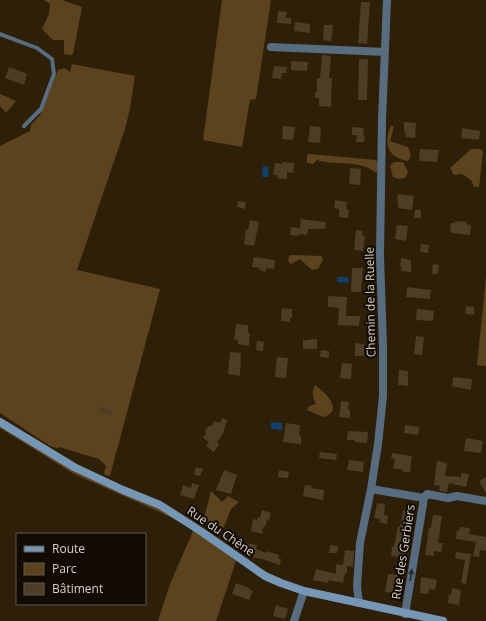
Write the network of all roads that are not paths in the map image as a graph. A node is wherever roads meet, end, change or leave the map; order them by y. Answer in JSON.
{"nodes":[{"id":1,"x":387,"y":0,"type":"edge"},
{"id":2,"x":0,"y":34,"type":"edge"},
{"id":3,"x":271,"y":47,"type":"dead end"},
{"id":4,"x":385,"y":52,"type":"junction"},
{"id":5,"x":24,"y":126,"type":"dead end"},
{"id":6,"x":0,"y":422,"type":"edge"},
{"id":7,"x":371,"y":489,"type":"junction"},
{"id":8,"x":424,"y":498,"type":"junction"},
{"id":9,"x":486,"y":502,"type":"edge"},
{"id":10,"x":304,"y":591,"type":"junction"},
{"id":11,"x":359,"y":602,"type":"junction"},
{"id":12,"x":405,"y":614,"type":"junction"},
{"id":13,"x":294,"y":621,"type":"edge"},
{"id":14,"x":442,"y":621,"type":"edge"}],
"edges":[{"from":1,"to":4,"type":"street","name":"Chemin de la Ruelle"},
{"from":2,"to":5,"type":"lane"},
{"from":3,"to":4,"type":"street"},
{"from":4,"to":7,"type":"street","name":"Chemin de la Ruelle"},
{"from":6,"to":10,"type":"street","name":"Rue du Chêne"},
{"from":7,"to":8,"type":"street","name":"Rue des Gerbiers"},
{"from":7,"to":11,"type":"street","name":"Chemin de la Ruelle"},
{"from":8,"to":9,"type":"street"},
{"from":12,"to":8,"type":"street","name":"Rue des Gerbiers","one_way":true},
{"from":10,"to":11,"type":"street","name":"Rue du Chêne"},
{"from":10,"to":13,"type":"street"},
{"from":11,"to":12,"type":"street","name":"Rue du Chêne"},
{"from":12,"to":14,"type":"street","name":"Rue du Chêne"}]}
